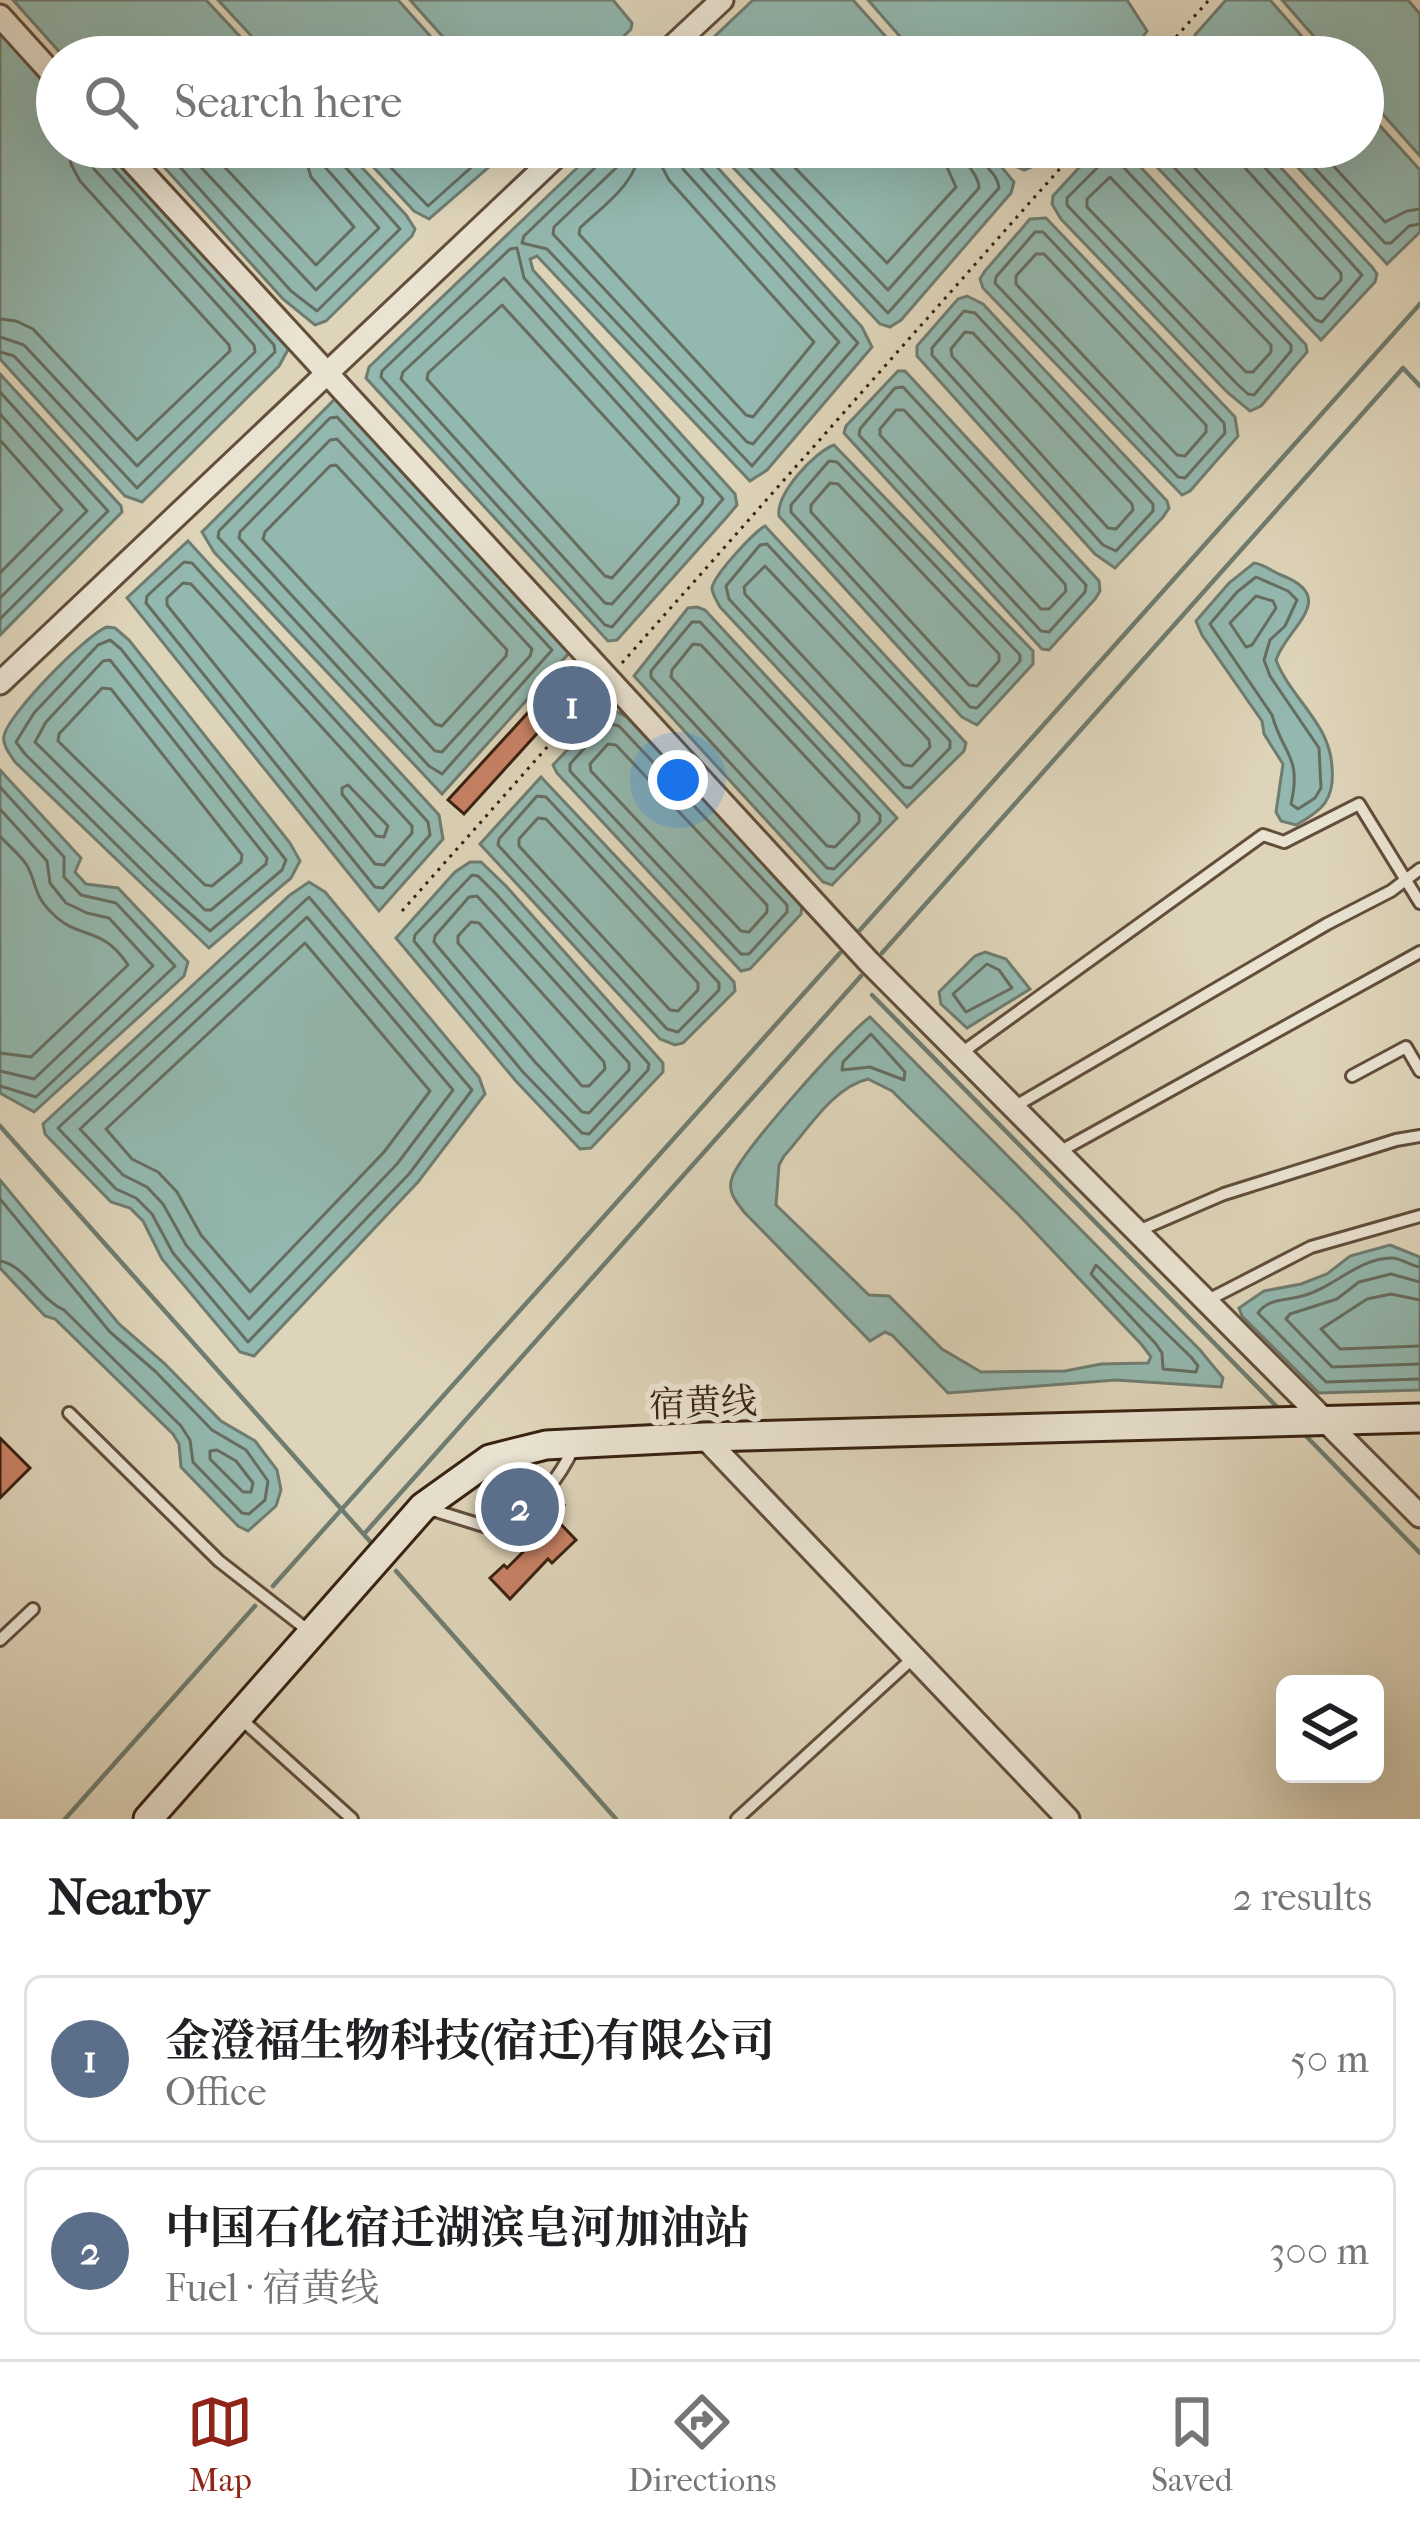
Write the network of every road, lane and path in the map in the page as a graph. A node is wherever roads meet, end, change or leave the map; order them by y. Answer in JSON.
{"nodes":[{"id":1,"x":722,"y":0,"type":"edge"},
{"id":2,"x":1209,"y":0,"type":"edge"},
{"id":3,"x":0,"y":16,"type":"edge"},
{"id":4,"x":683,"y":36,"type":"edge"},
{"id":5,"x":1177,"y":36,"type":"edge"},
{"id":6,"x":36,"y":56,"type":"edge"},
{"id":7,"x":138,"y":168,"type":"edge"},
{"id":8,"x":544,"y":168,"type":"edge"},
{"id":9,"x":1060,"y":168,"type":"edge"},
{"id":10,"x":325,"y":374,"type":"junction"},
{"id":11,"x":608,"y":679,"type":"junction"},
{"id":12,"x":0,"y":682,"type":"edge"},
{"id":13,"x":1420,"y":869,"type":"edge"},
{"id":14,"x":1406,"y":881,"type":"junction"},
{"id":15,"x":1420,"y":903,"type":"edge"},
{"id":16,"x":402,"y":911,"type":"dead end"},
{"id":17,"x":1420,"y":952,"type":"edge"},
{"id":18,"x":960,"y":1054,"type":"junction"},
{"id":19,"x":1420,"y":1071,"type":"edge"},
{"id":20,"x":1352,"y":1076,"type":"dead end"},
{"id":21,"x":1014,"y":1107,"type":"junction"},
{"id":22,"x":1420,"y":1136,"type":"edge"},
{"id":23,"x":1059,"y":1151,"type":"junction"},
{"id":24,"x":1420,"y":1216,"type":"edge"},
{"id":25,"x":1138,"y":1231,"type":"junction"},
{"id":26,"x":1208,"y":1300,"type":"junction"},
{"id":27,"x":69,"y":1412,"type":"dead end"},
{"id":28,"x":1420,"y":1418,"type":"edge"},
{"id":29,"x":1330,"y":1422,"type":"junction"},
{"id":30,"x":704,"y":1438,"type":"junction"},
{"id":31,"x":576,"y":1444,"type":"junction"},
{"id":32,"x":423,"y":1507,"type":"junction"},
{"id":33,"x":1420,"y":1516,"type":"edge"},
{"id":34,"x":33,"y":1610,"type":"dead end"},
{"id":35,"x":310,"y":1632,"type":"junction"},
{"id":36,"x":0,"y":1640,"type":"edge"},
{"id":37,"x":913,"y":1658,"type":"junction"},
{"id":38,"x":237,"y":1716,"type":"junction"},
{"id":39,"x":148,"y":1819,"type":"edge"},
{"id":40,"x":352,"y":1819,"type":"edge"},
{"id":41,"x":737,"y":1819,"type":"edge"},
{"id":42,"x":1068,"y":1819,"type":"edge"}],
"edges":[{"from":1,"to":4,"type":"street"},
{"from":2,"to":5,"type":"path"},
{"from":3,"to":6,"type":"street"},
{"from":7,"to":10,"type":"street"},
{"from":8,"to":10,"type":"street"},
{"from":9,"to":11,"type":"path"},
{"from":10,"to":11,"type":"street"},
{"from":10,"to":12,"type":"street"},
{"from":11,"to":16,"type":"path"},
{"from":11,"to":18,"type":"street"},
{"from":13,"to":14,"type":"lane"},
{"from":14,"to":15,"type":"lane"},
{"from":14,"to":18,"type":"lane"},
{"from":14,"to":21,"type":"lane"},
{"from":17,"to":23,"type":"lane"},
{"from":18,"to":21,"type":"street"},
{"from":19,"to":20,"type":"lane"},
{"from":21,"to":23,"type":"street"},
{"from":22,"to":25,"type":"lane"},
{"from":23,"to":25,"type":"street"},
{"from":24,"to":26,"type":"lane"},
{"from":25,"to":26,"type":"street"},
{"from":26,"to":29,"type":"street"},
{"from":27,"to":35,"type":"lane"},
{"from":28,"to":29,"type":"main road","name":"宿黄线"},
{"from":29,"to":30,"type":"main road","name":"宿黄线"},
{"from":29,"to":33,"type":"street"},
{"from":30,"to":31,"type":"main road","name":"宿黄线"},
{"from":30,"to":37,"type":"street"},
{"from":31,"to":32,"type":"main road","name":"宿黄线"},
{"from":31,"to":32,"type":"lane"},
{"from":32,"to":35,"type":"main road","name":"宿黄线"},
{"from":34,"to":36,"type":"lane"},
{"from":35,"to":38,"type":"main road","name":"宿黄线"},
{"from":37,"to":41,"type":"lane"},
{"from":37,"to":42,"type":"street"},
{"from":38,"to":39,"type":"main road","name":"宿黄线"},
{"from":38,"to":40,"type":"lane"}]}
